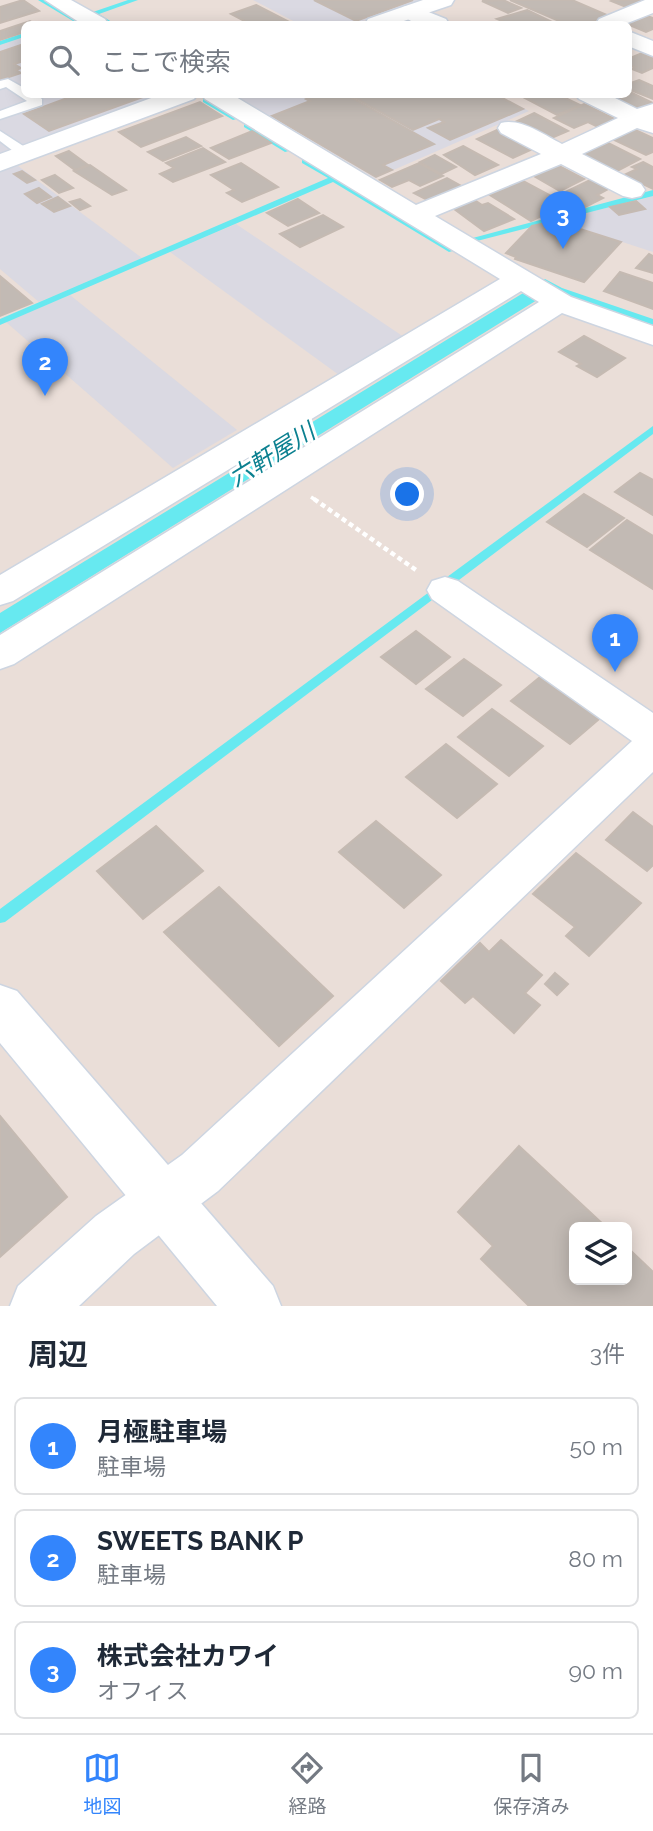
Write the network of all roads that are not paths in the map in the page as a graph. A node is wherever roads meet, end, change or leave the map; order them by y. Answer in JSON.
{"nodes":[{"id":1,"x":57,"y":0,"type":"edge"},
{"id":2,"x":443,"y":0,"type":"edge"},
{"id":3,"x":653,"y":5,"type":"edge"},
{"id":4,"x":411,"y":12,"type":"junction"},
{"id":5,"x":92,"y":21,"type":"edge"},
{"id":6,"x":385,"y":21,"type":"edge"},
{"id":7,"x":431,"y":21,"type":"edge"},
{"id":8,"x":614,"y":21,"type":"edge"},
{"id":9,"x":632,"y":40,"type":"edge"},
{"id":10,"x":653,"y":49,"type":"edge"},
{"id":11,"x":0,"y":85,"type":"edge"},
{"id":12,"x":21,"y":91,"type":"edge"},
{"id":13,"x":31,"y":98,"type":"edge"},
{"id":14,"x":176,"y":98,"type":"edge"},
{"id":15,"x":220,"y":98,"type":"edge"},
{"id":16,"x":597,"y":98,"type":"edge"},
{"id":17,"x":0,"y":115,"type":"edge"},
{"id":18,"x":648,"y":118,"type":"edge"},
{"id":19,"x":510,"y":128,"type":"dead end"},
{"id":20,"x":0,"y":135,"type":"edge"},
{"id":21,"x":26,"y":154,"type":"junction"},
{"id":22,"x":562,"y":155,"type":"junction"},
{"id":23,"x":0,"y":163,"type":"edge"},
{"id":24,"x":632,"y":190,"type":"dead end"},
{"id":25,"x":414,"y":215,"type":"junction"},
{"id":26,"x":523,"y":280,"type":"junction"},
{"id":27,"x":557,"y":301,"type":"junction"},
{"id":28,"x":653,"y":335,"type":"edge"},
{"id":29,"x":445,"y":590,"type":"road end"},
{"id":30,"x":0,"y":593,"type":"edge"},
{"id":31,"x":0,"y":654,"type":"edge"},
{"id":32,"x":653,"y":734,"type":"edge"},
{"id":33,"x":653,"y":746,"type":"edge"},
{"id":34,"x":0,"y":1007,"type":"edge"},
{"id":35,"x":164,"y":1199,"type":"junction"},
{"id":36,"x":38,"y":1306,"type":"edge"},
{"id":37,"x":253,"y":1306,"type":"edge"}],
"edges":[{"from":1,"to":5,"type":"street"},
{"from":2,"to":4,"type":"street"},
{"from":3,"to":8,"type":"street"},
{"from":4,"to":6,"type":"street"},
{"from":4,"to":7,"type":"street"},
{"from":9,"to":10,"type":"street"},
{"from":11,"to":12,"type":"lane"},
{"from":13,"to":17,"type":"lane"},
{"from":14,"to":21,"type":"street"},
{"from":15,"to":25,"type":"street"},
{"from":16,"to":18,"type":"street"},
{"from":18,"to":22,"type":"street"},
{"from":19,"to":22,"type":"street"},
{"from":20,"to":21,"type":"lane"},
{"from":21,"to":23,"type":"street"},
{"from":22,"to":24,"type":"street"},
{"from":22,"to":25,"type":"street"},
{"from":25,"to":26,"type":"street"},
{"from":26,"to":27,"type":"street"},
{"from":26,"to":30,"type":"street"},
{"from":27,"to":28,"type":"street"},
{"from":27,"to":31,"type":"street"},
{"from":29,"to":32,"type":"street"},
{"from":33,"to":35,"type":"street"},
{"from":34,"to":35,"type":"street"},
{"from":35,"to":36,"type":"street"},
{"from":35,"to":37,"type":"street"}]}
